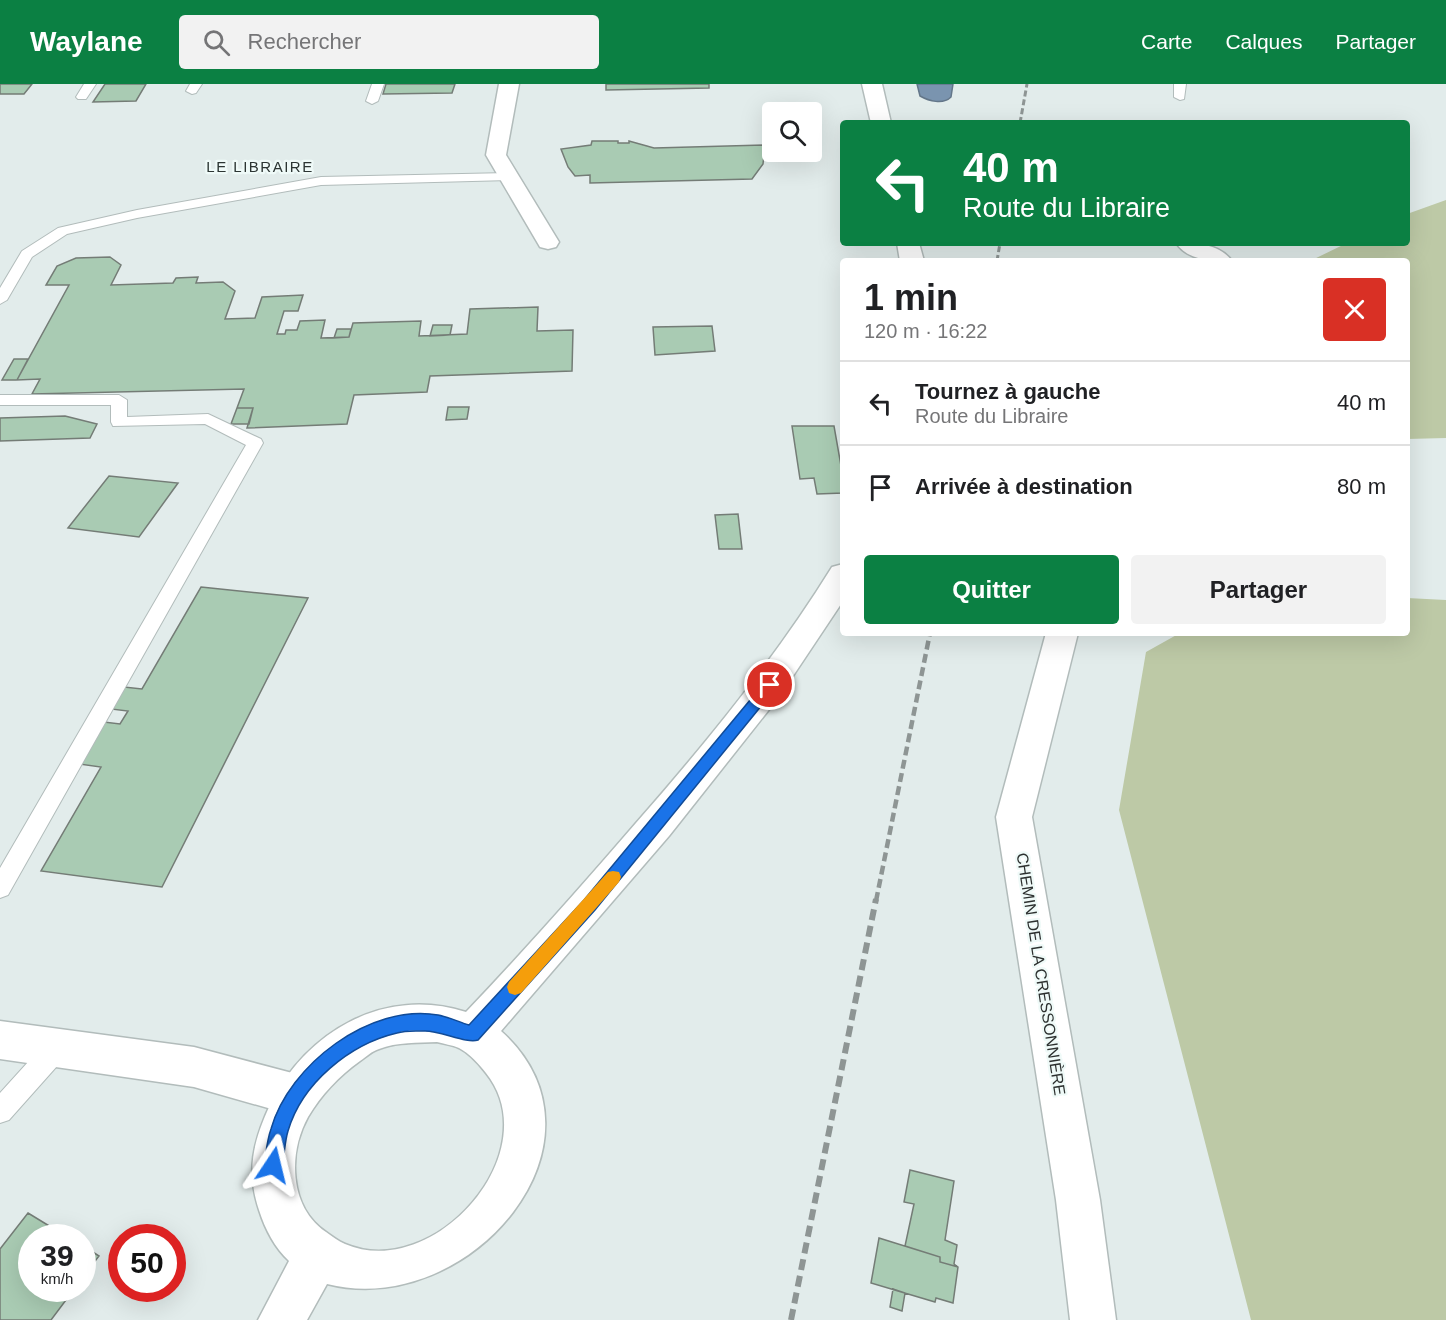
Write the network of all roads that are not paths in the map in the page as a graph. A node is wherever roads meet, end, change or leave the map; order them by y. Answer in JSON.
{"nodes":[{"id":1,"x":90,"y":84,"type":"edge"},
{"id":2,"x":378,"y":84,"type":"edge"},
{"id":3,"x":509,"y":84,"type":"edge"},
{"id":4,"x":872,"y":84,"type":"edge"},
{"id":5,"x":1180,"y":84,"type":"edge"},
{"id":6,"x":82,"y":97,"type":"dead end"},
{"id":7,"x":1180,"y":98,"type":"dead end"},
{"id":8,"x":372,"y":101,"type":"dead end"},
{"id":9,"x":881,"y":120,"type":"edge"},
{"id":10,"x":510,"y":177,"type":"junction"},
{"id":11,"x":548,"y":242,"type":"dead end"},
{"id":12,"x":1192,"y":246,"type":"edge"},
{"id":13,"x":1214,"y":258,"type":"edge"},
{"id":14,"x":0,"y":300,"type":"edge"},
{"id":15,"x":0,"y":400,"type":"edge"},
{"id":16,"x":840,"y":580,"type":"edge"},
{"id":17,"x":1061,"y":636,"type":"edge"},
{"id":18,"x":0,"y":888,"type":"edge"},
{"id":19,"x":472,"y":1034,"type":"junction"},
{"id":20,"x":0,"y":1040,"type":"edge"},
{"id":21,"x":57,"y":1048,"type":"junction"},
{"id":22,"x":296,"y":1095,"type":"junction"},
{"id":23,"x":0,"y":1111,"type":"edge"},
{"id":24,"x":317,"y":1257,"type":"junction"},
{"id":25,"x":281,"y":1320,"type":"edge"},
{"id":26,"x":1093,"y":1320,"type":"edge"}],
"edges":[{"from":1,"to":6,"type":"lane"},
{"from":2,"to":8,"type":"lane"},
{"from":3,"to":10,"type":"street"},
{"from":4,"to":9,"type":"street"},
{"from":5,"to":7,"type":"lane"},
{"from":10,"to":11,"type":"street"},
{"from":10,"to":14,"type":"lane"},
{"from":12,"to":13,"type":"street"},
{"from":15,"to":18,"type":"lane"},
{"from":16,"to":19,"type":"street"},
{"from":17,"to":26,"type":"street","name":"CHEMIN DE LA CRESSONNIÈRE"},
{"from":19,"to":22,"type":"street"},
{"from":19,"to":24,"type":"street"},
{"from":20,"to":21,"type":"street"},
{"from":21,"to":22,"type":"street"},
{"from":21,"to":23,"type":"lane"},
{"from":22,"to":24,"type":"street"},
{"from":24,"to":25,"type":"street"}]}
